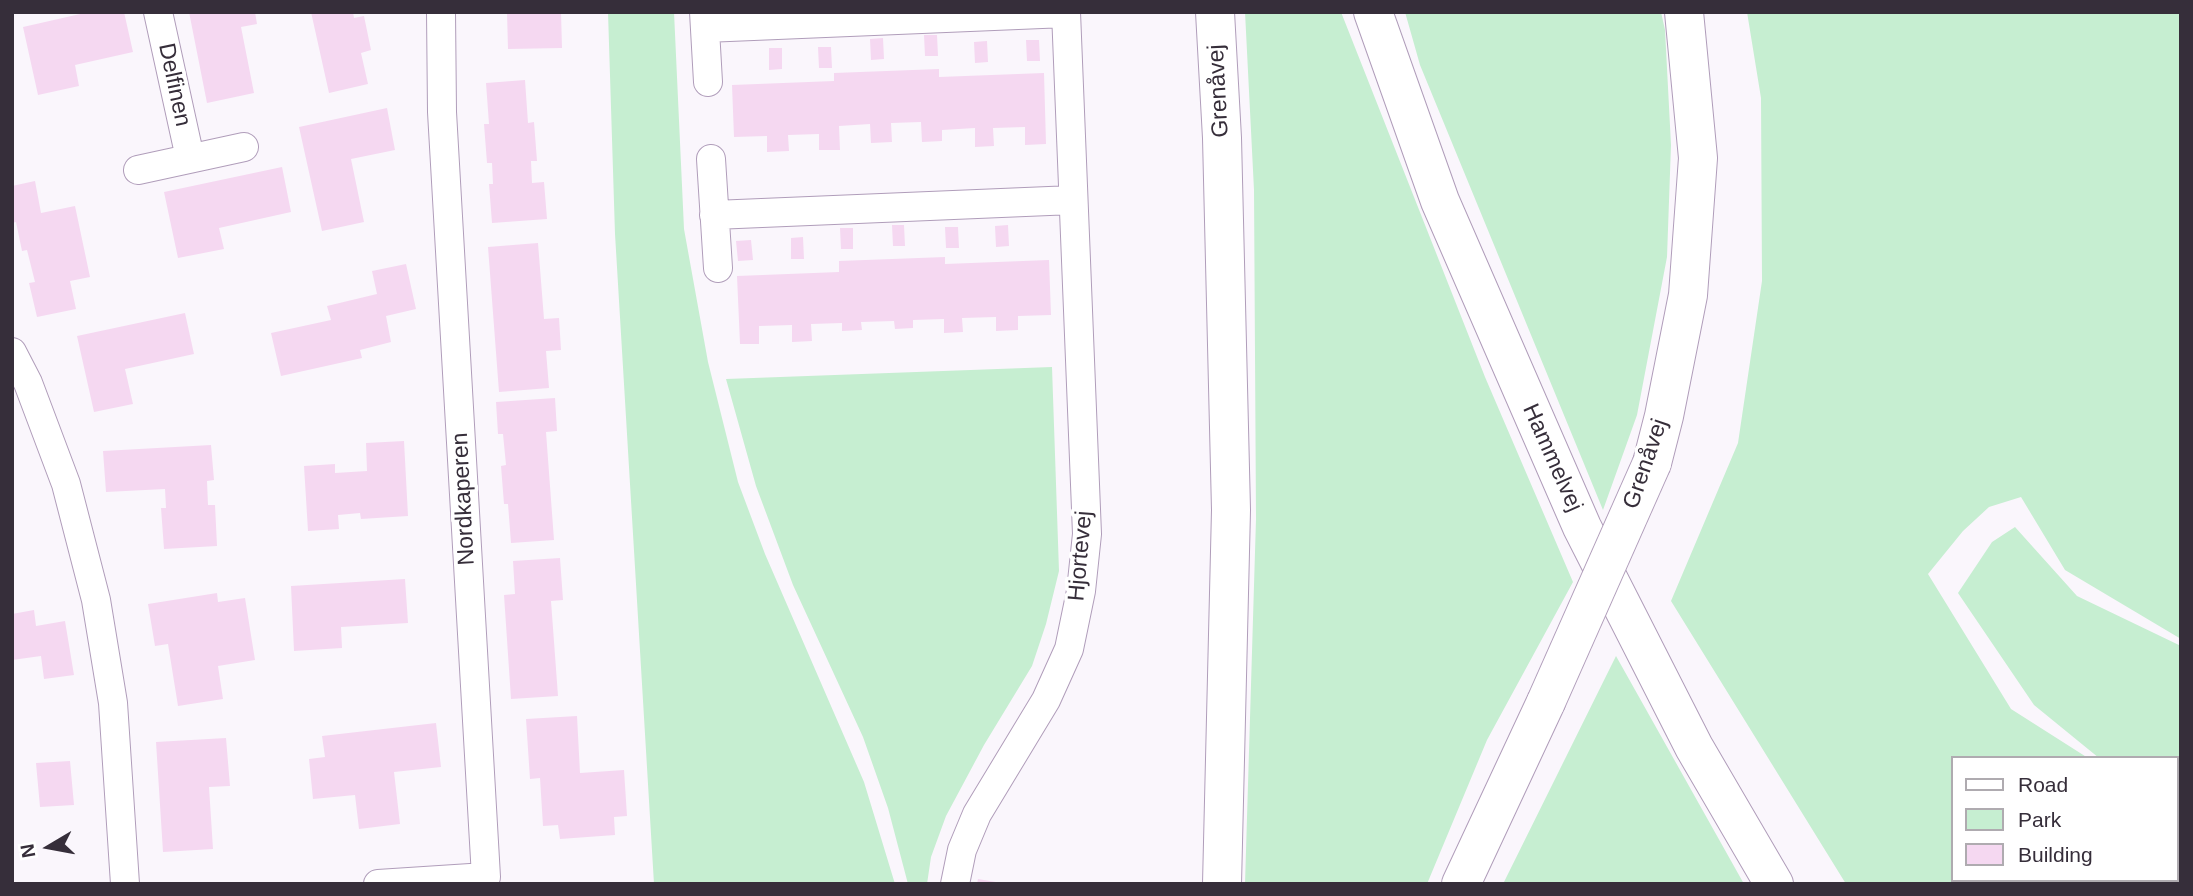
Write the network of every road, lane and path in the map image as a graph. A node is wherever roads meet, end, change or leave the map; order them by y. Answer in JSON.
{"nodes":[{"id":1,"x":158,"y":12,"type":"edge"},
{"id":2,"x":441,"y":12,"type":"edge"},
{"id":3,"x":1215,"y":12,"type":"edge"},
{"id":4,"x":1373,"y":12,"type":"edge"},
{"id":5,"x":1684,"y":12,"type":"edge"},
{"id":6,"x":1066,"y":13,"type":"edge"},
{"id":7,"x":705,"y":20,"type":"edge"},
{"id":8,"x":708,"y":82,"type":"dead end"},
{"id":9,"x":244,"y":147,"type":"dead end"},
{"id":10,"x":190,"y":158,"type":"junction"},
{"id":11,"x":711,"y":159,"type":"dead end"},
{"id":12,"x":138,"y":170,"type":"dead end"},
{"id":13,"x":1073,"y":200,"type":"junction"},
{"id":14,"x":715,"y":215,"type":"junction"},
{"id":15,"x":718,"y":268,"type":"dead end"},
{"id":16,"x":12,"y":352,"type":"edge"},
{"id":17,"x":125,"y":884,"type":"edge"},
{"id":18,"x":378,"y":884,"type":"edge"},
{"id":19,"x":955,"y":884,"type":"edge"},
{"id":20,"x":1222,"y":884,"type":"edge"},
{"id":21,"x":1461,"y":884,"type":"edge"},
{"id":22,"x":1774,"y":884,"type":"edge"}],
"edges":[{"from":1,"to":10,"type":"street","name":"Delfinen"},
{"from":2,"to":18,"type":"street","name":"Nordkaperen"},
{"from":3,"to":20,"type":"main road","name":"Grenåvej"},
{"from":4,"to":22,"type":"main road","name":"Hammelvej"},
{"from":5,"to":21,"type":"main road","name":"Grenåvej","bridge":true},
{"from":6,"to":7,"type":"street","name":"Hjortevej"},
{"from":6,"to":13,"type":"street","name":"Hjortevej"},
{"from":7,"to":8,"type":"street","name":"Hjortevej"},
{"from":9,"to":10,"type":"street","name":"Delfinen"},
{"from":10,"to":12,"type":"street","name":"Delfinen"},
{"from":11,"to":14,"type":"street"},
{"from":13,"to":14,"type":"street"},
{"from":13,"to":19,"type":"street","name":"Hjortevej"},
{"from":14,"to":15,"type":"street"},
{"from":16,"to":17,"type":"street"}]}
